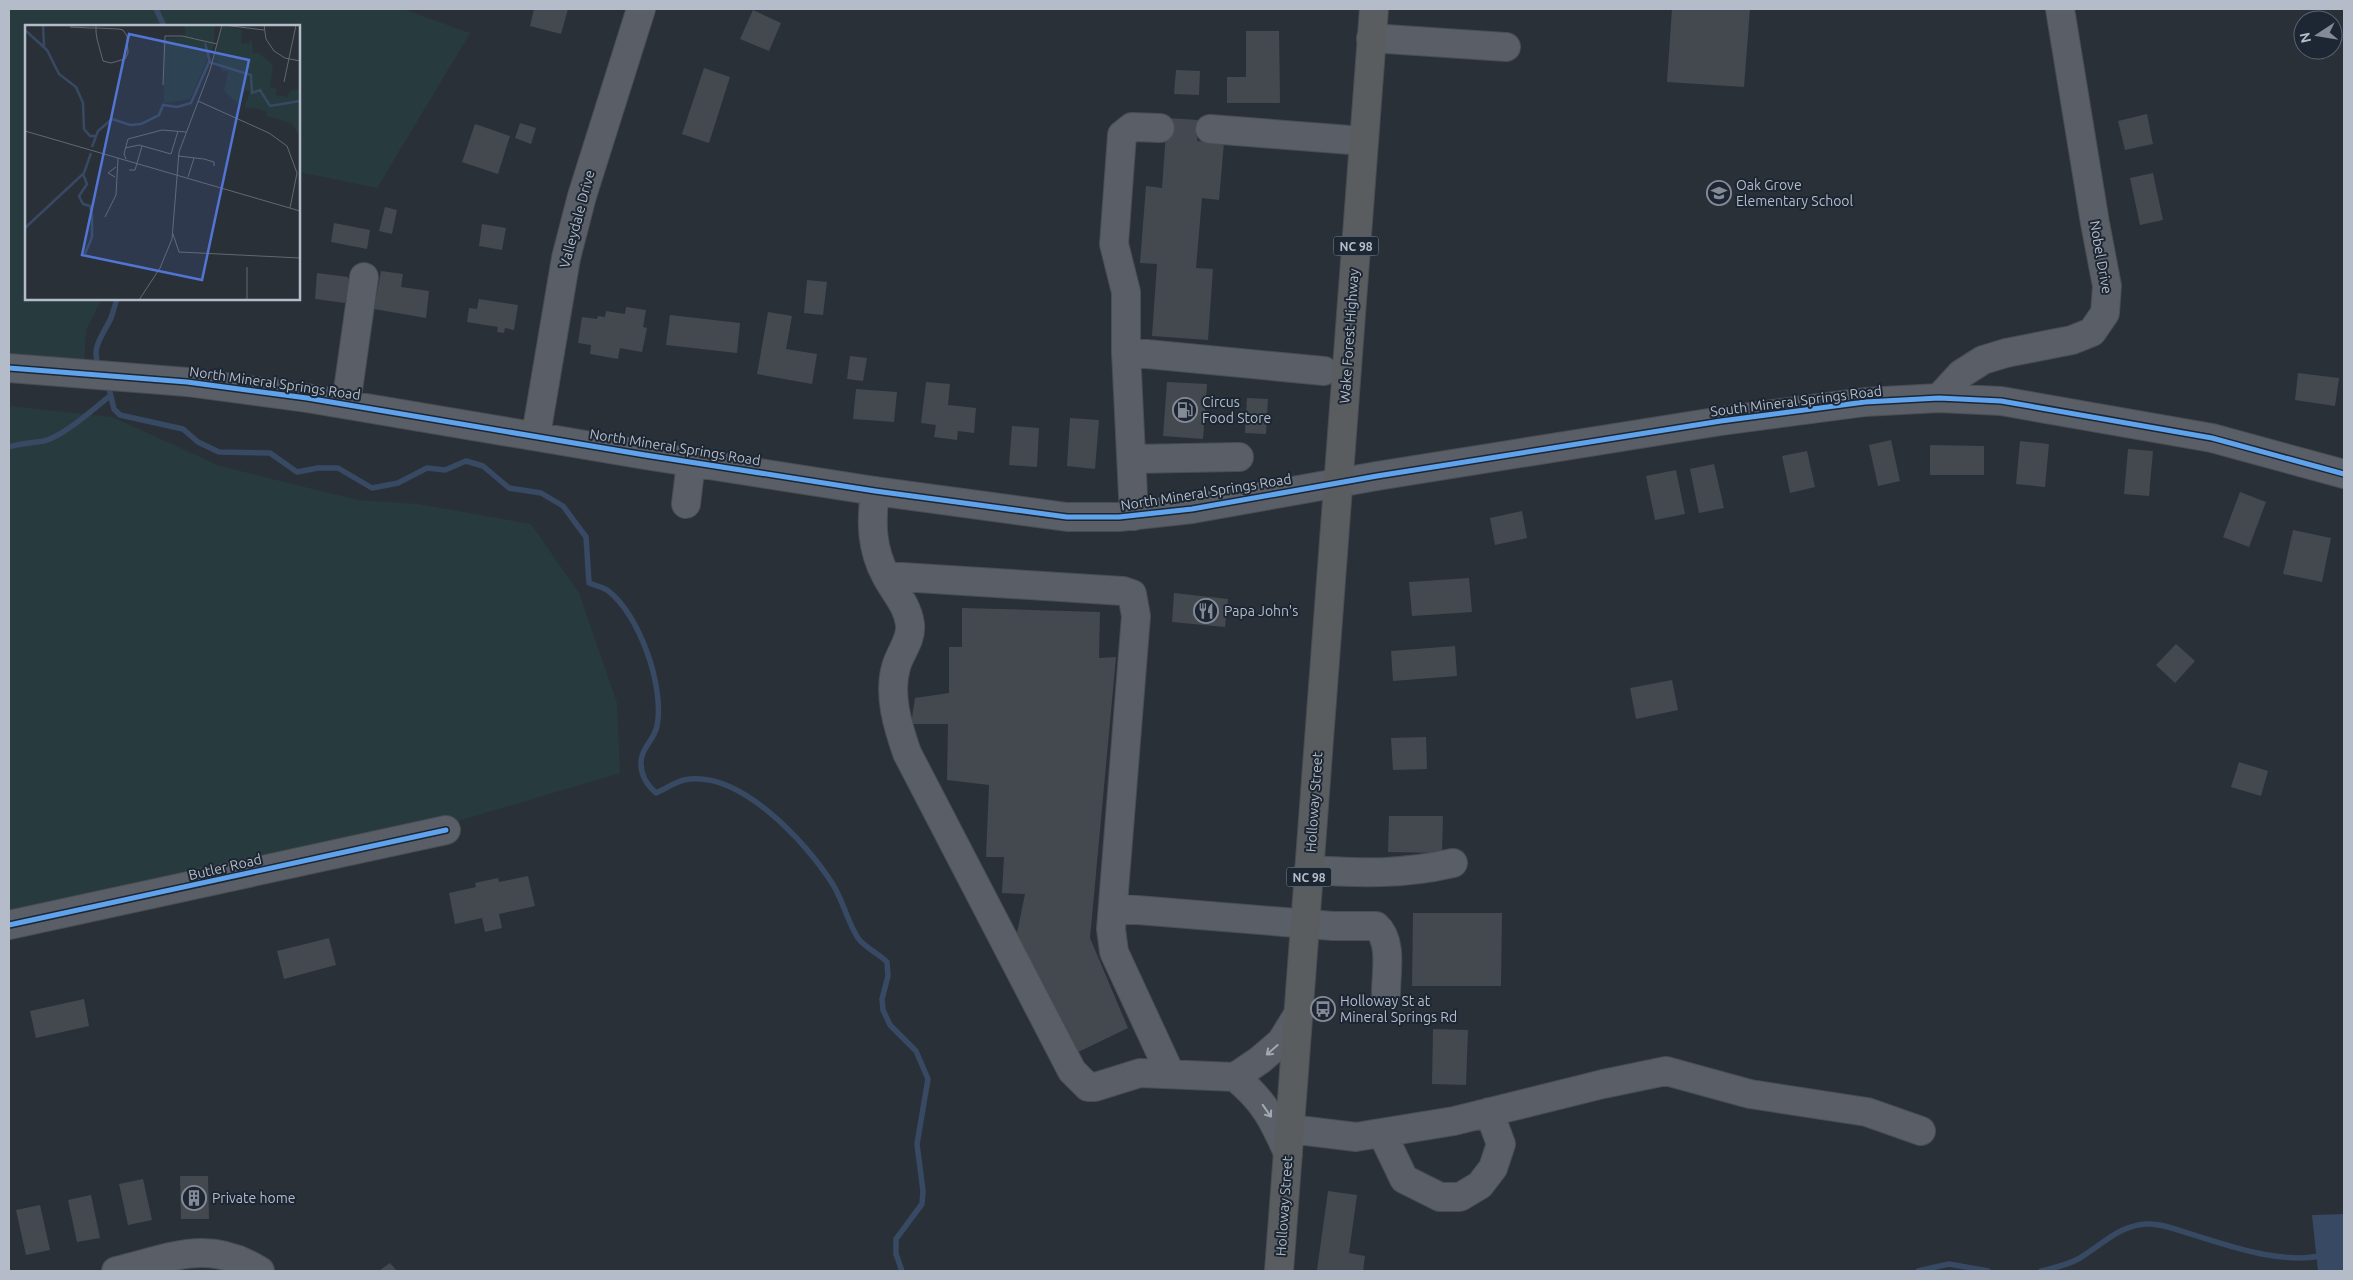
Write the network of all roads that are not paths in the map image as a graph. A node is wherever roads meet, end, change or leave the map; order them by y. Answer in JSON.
{"nodes":[{"id":1,"x":641,"y":9,"type":"edge"},
{"id":2,"x":1374,"y":9,"type":"edge"},
{"id":3,"x":2060,"y":9,"type":"edge"},
{"id":4,"x":1371,"y":38,"type":"junction"},
{"id":5,"x":1506,"y":47,"type":"dead end"},
{"id":6,"x":1160,"y":128,"type":"dead end"},
{"id":7,"x":1210,"y":129,"type":"dead end"},
{"id":8,"x":1364,"y":141,"type":"junction"},
{"id":9,"x":364,"y":277,"type":"dead end"},
{"id":10,"x":1126,"y":352,"type":"junction"},
{"id":11,"x":9,"y":368,"type":"edge"},
{"id":12,"x":1324,"y":370,"type":"dead end"},
{"id":13,"x":1939,"y":398,"type":"junction"},
{"id":14,"x":346,"y":404,"type":"junction"},
{"id":15,"x":536,"y":435,"type":"junction"},
{"id":16,"x":1239,"y":457,"type":"dead end"},
{"id":17,"x":1132,"y":458,"type":"junction"},
{"id":18,"x":691,"y":462,"type":"junction"},
{"id":19,"x":2344,"y":474,"type":"edge"},
{"id":20,"x":1338,"y":483,"type":"junction"},
{"id":21,"x":875,"y":491,"type":"junction"},
{"id":22,"x":686,"y":504,"type":"dead end"},
{"id":23,"x":1134,"y":516,"type":"junction"},
{"id":24,"x":886,"y":576,"type":"junction"},
{"id":25,"x":446,"y":830,"type":"dead end"},
{"id":26,"x":1453,"y":863,"type":"dead end"},
{"id":27,"x":1309,"y":870,"type":"junction"},
{"id":28,"x":1113,"y":908,"type":"junction"},
{"id":29,"x":1305,"y":924,"type":"junction"},
{"id":30,"x":9,"y":925,"type":"edge"},
{"id":31,"x":1386,"y":993,"type":"dead end"},
{"id":32,"x":1299,"y":1013,"type":"junction"},
{"id":33,"x":1170,"y":1073,"type":"junction"},
{"id":34,"x":1235,"y":1076,"type":"junction"},
{"id":35,"x":1488,"y":1112,"type":"junction"},
{"id":36,"x":1921,"y":1131,"type":"dead end"},
{"id":37,"x":1382,"y":1133,"type":"junction"},
{"id":38,"x":1289,"y":1141,"type":"junction"},
{"id":39,"x":116,"y":1271,"type":"edge"},
{"id":40,"x":260,"y":1271,"type":"edge"},
{"id":41,"x":1280,"y":1271,"type":"edge"}],
"edges":[{"from":1,"to":15,"type":"street","name":"Valleydale Drive"},
{"from":2,"to":4,"type":"highway","name":"Wake Forest Highway","number":"NC 98"},
{"from":3,"to":13,"type":"street","name":"Nobel Drive"},
{"from":4,"to":5,"type":"street"},
{"from":4,"to":8,"type":"highway","name":"Wake Forest Highway","number":"NC 98"},
{"from":6,"to":10,"type":"street"},
{"from":7,"to":8,"type":"street"},
{"from":8,"to":20,"type":"highway","name":"Wake Forest Highway","number":"NC 98"},
{"from":9,"to":14,"type":"street"},
{"from":10,"to":12,"type":"street"},
{"from":10,"to":17,"type":"street"},
{"from":11,"to":14,"type":"street","name":"North Mineral Springs Road"},
{"from":13,"to":19,"type":"street","name":"South Mineral Springs Road"},
{"from":13,"to":20,"type":"street","name":"South Mineral Springs Road"},
{"from":14,"to":15,"type":"street","name":"North Mineral Springs Road"},
{"from":15,"to":18,"type":"street","name":"North Mineral Springs Road"},
{"from":16,"to":17,"type":"street"},
{"from":17,"to":23,"type":"street"},
{"from":18,"to":21,"type":"street","name":"North Mineral Springs Road"},
{"from":18,"to":22,"type":"street"},
{"from":20,"to":23,"type":"street","name":"North Mineral Springs Road"},
{"from":20,"to":27,"type":"highway","name":"Holloway Street","number":"NC 98"},
{"from":21,"to":23,"type":"street","name":"North Mineral Springs Road"},
{"from":21,"to":24,"type":"street"},
{"from":24,"to":28,"type":"street"},
{"from":24,"to":33,"type":"street"},
{"from":25,"to":30,"type":"street","name":"Butler Road"},
{"from":26,"to":27,"type":"street"},
{"from":27,"to":29,"type":"highway","name":"Holloway Street","number":"NC 98"},
{"from":28,"to":29,"type":"street"},
{"from":28,"to":33,"type":"street"},
{"from":29,"to":31,"type":"street"},
{"from":29,"to":32,"type":"highway","name":"Holloway Street","number":"NC 98"},
{"from":32,"to":34,"type":"street","one_way":true},
{"from":32,"to":38,"type":"highway","name":"Holloway Street","number":"NC 98"},
{"from":33,"to":34,"type":"street"},
{"from":34,"to":38,"type":"street","one_way":true},
{"from":35,"to":36,"type":"street"},
{"from":35,"to":37,"type":"street"},
{"from":35,"to":37,"type":"street"},
{"from":37,"to":38,"type":"street"},
{"from":38,"to":41,"type":"highway","name":"Holloway Street","number":"NC 98"},
{"from":39,"to":40,"type":"street"}]}
